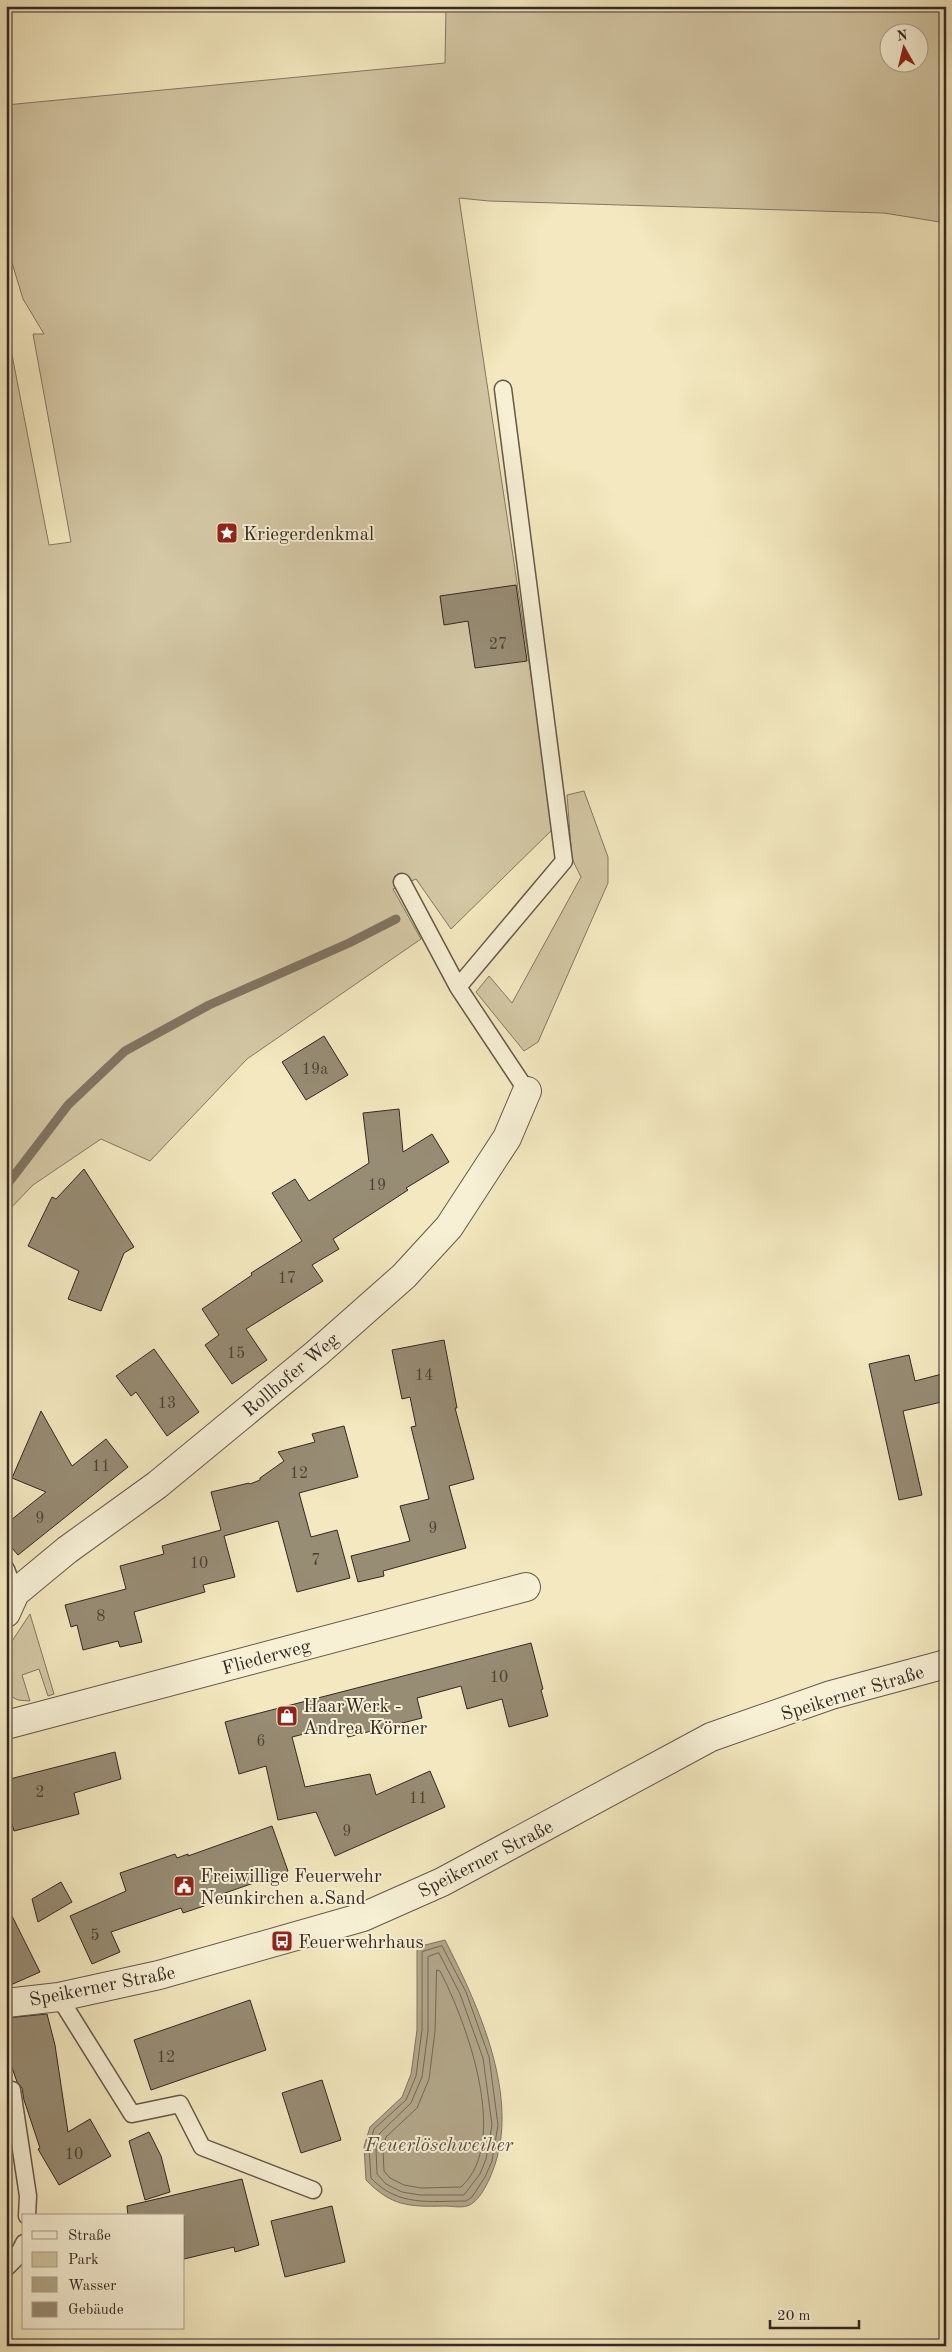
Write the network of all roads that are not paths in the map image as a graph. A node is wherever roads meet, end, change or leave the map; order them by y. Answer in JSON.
{"nodes":[{"id":1,"x":502,"y":389,"type":"dead end"},
{"id":2,"x":402,"y":882,"type":"dead end"},
{"id":3,"x":458,"y":987,"type":"junction"},
{"id":4,"x":527,"y":1091,"type":"joint"},
{"id":5,"x":526,"y":1586,"type":"dead end"},
{"id":6,"x":9,"y":1592,"type":"edge"},
{"id":7,"x":946,"y":1664,"type":"edge"},
{"id":8,"x":6,"y":1725,"type":"edge"},
{"id":9,"x":59,"y":1997,"type":"junction"},
{"id":10,"x":6,"y":2003,"type":"edge"},
{"id":11,"x":12,"y":2090,"type":"dead end"},
{"id":12,"x":313,"y":2190,"type":"dead end"},
{"id":13,"x":27,"y":2214,"type":"edge"},
{"id":14,"x":22,"y":2247,"type":"edge"},
{"id":15,"x":6,"y":2268,"type":"edge"}],
"edges":[{"from":1,"to":3,"type":"lane"},
{"from":2,"to":3,"type":"lane"},
{"from":3,"to":4,"type":"lane"},
{"from":4,"to":6,"type":"street","name":"Rollhofer Weg"},
{"from":5,"to":8,"type":"street","name":"Fliederweg"},
{"from":7,"to":9,"type":"street","name":"Speikerner Straße"},
{"from":9,"to":10,"type":"street","name":"Speikerner Straße"},
{"from":9,"to":12,"type":"lane"},
{"from":11,"to":13,"type":"lane"},
{"from":14,"to":15,"type":"lane"}]}
